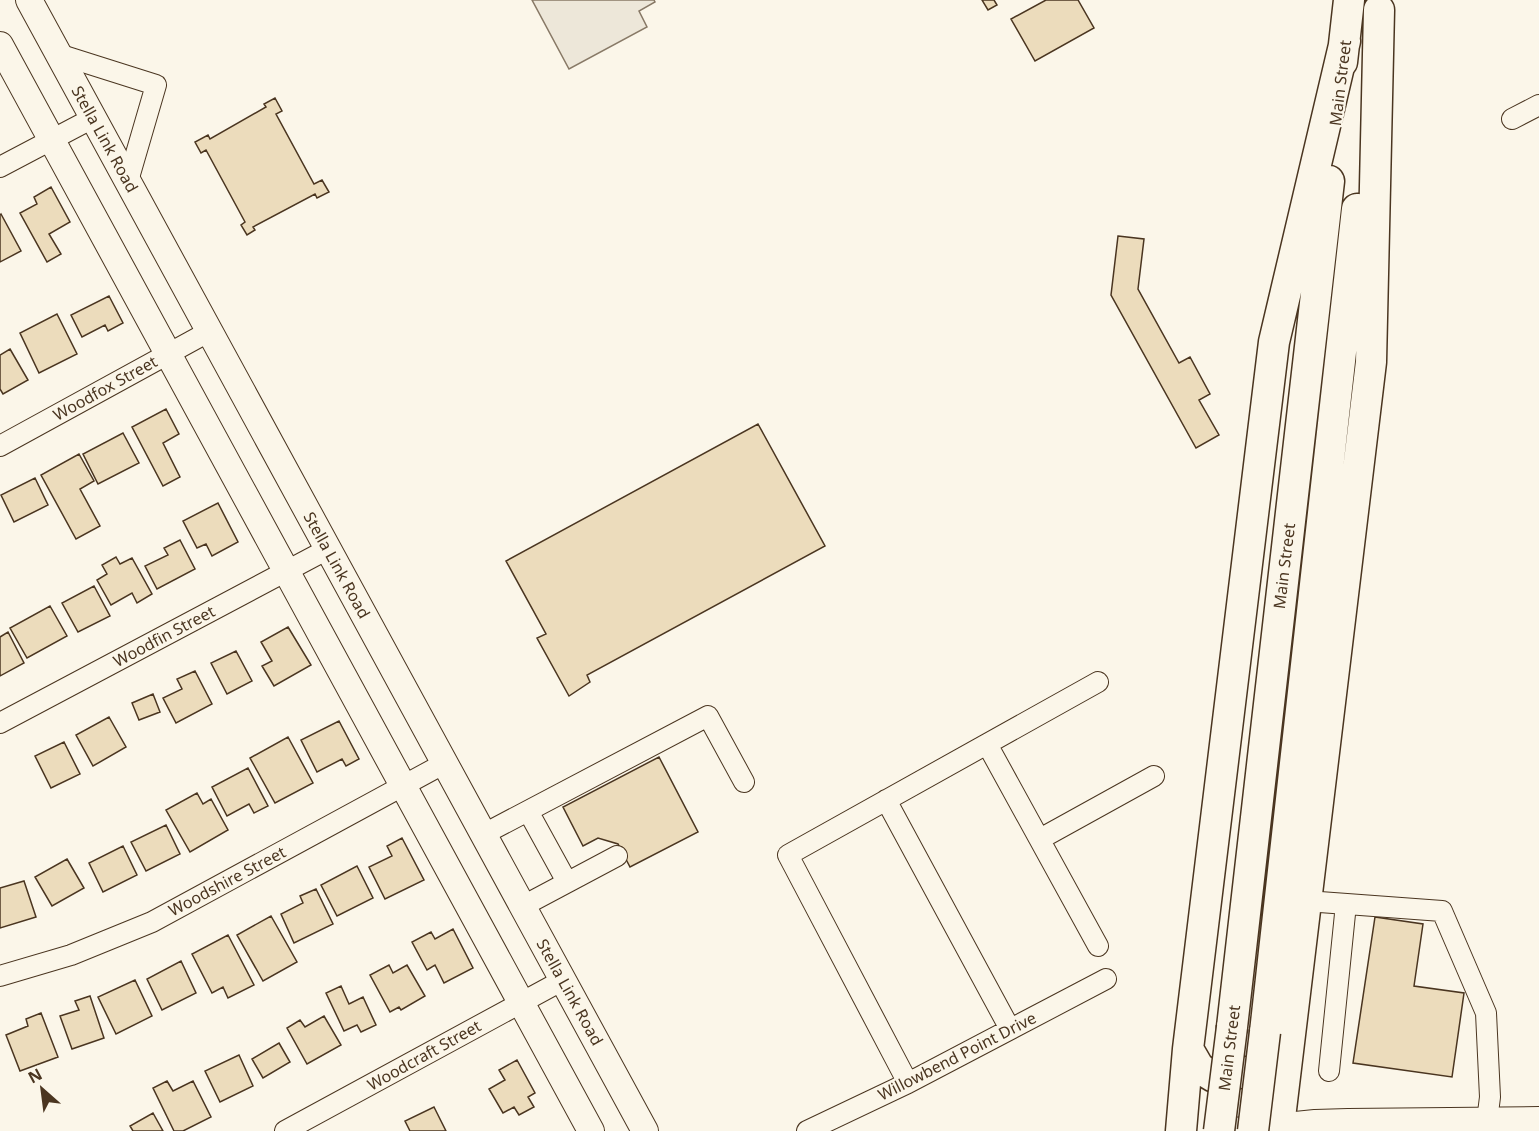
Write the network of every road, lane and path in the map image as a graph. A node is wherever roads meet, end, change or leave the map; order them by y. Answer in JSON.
{"nodes":[{"id":1,"x":29,"y":0,"type":"edge"},
{"id":2,"x":1349,"y":0,"type":"edge"},
{"id":3,"x":1380,"y":5,"type":"edge"},
{"id":4,"x":1345,"y":41,"type":"junction"},
{"id":5,"x":0,"y":45,"type":"edge"},
{"id":6,"x":58,"y":54,"type":"junction"},
{"id":7,"x":1539,"y":105,"type":"edge"},
{"id":8,"x":93,"y":118,"type":"junction"},
{"id":9,"x":1512,"y":120,"type":"dead end"},
{"id":10,"x":51,"y":139,"type":"junction"},
{"id":11,"x":0,"y":167,"type":"edge"},
{"id":12,"x":128,"y":181,"type":"junction"},
{"id":13,"x":210,"y":331,"type":"junction"},
{"id":14,"x":168,"y":354,"type":"junction"},
{"id":15,"x":0,"y":446,"type":"edge"},
{"id":16,"x":328,"y":549,"type":"junction"},
{"id":17,"x":286,"y":571,"type":"junction"},
{"id":18,"x":1098,"y":682,"type":"dead end"},
{"id":19,"x":0,"y":723,"type":"edge"},
{"id":20,"x":987,"y":744,"type":"junction"},
{"id":21,"x":445,"y":763,"type":"junction"},
{"id":22,"x":1154,"y":776,"type":"dead end"},
{"id":23,"x":744,"y":782,"type":"dead end"},
{"id":24,"x":403,"y":786,"type":"junction"},
{"id":25,"x":886,"y":800,"type":"junction"},
{"id":26,"x":528,"y":811,"type":"junction"},
{"id":27,"x":484,"y":834,"type":"junction"},
{"id":28,"x":1040,"y":839,"type":"junction"},
{"id":29,"x":617,"y":856,"type":"dead end"},
{"id":30,"x":567,"y":882,"type":"junction"},
{"id":31,"x":1306,"y":901,"type":"junction"},
{"id":32,"x":1346,"y":904,"type":"junction"},
{"id":33,"x":523,"y":906,"type":"junction"},
{"id":34,"x":1098,"y":946,"type":"dead end"},
{"id":35,"x":0,"y":976,"type":"edge"},
{"id":36,"x":1106,"y":979,"type":"dead end"},
{"id":37,"x":563,"y":980,"type":"junction"},
{"id":38,"x":521,"y":1002,"type":"junction"},
{"id":39,"x":1010,"y":1029,"type":"junction"},
{"id":40,"x":1188,"y":1049,"type":"junction"},
{"id":41,"x":1288,"y":1052,"type":"junction"},
{"id":42,"x":1329,"y":1071,"type":"dead end"},
{"id":43,"x":908,"y":1083,"type":"junction"},
{"id":44,"x":1487,"y":1121,"type":"junction"},
{"id":45,"x":1529,"y":1124,"type":"edge"},
{"id":46,"x":1270,"y":1129,"type":"edge"},
{"id":47,"x":285,"y":1131,"type":"edge"},
{"id":48,"x":591,"y":1131,"type":"edge"},
{"id":49,"x":645,"y":1131,"type":"edge"},
{"id":50,"x":807,"y":1131,"type":"edge"},
{"id":51,"x":1181,"y":1131,"type":"edge"},
{"id":52,"x":1219,"y":1131,"type":"edge"},
{"id":53,"x":1234,"y":1131,"type":"edge"}],
"edges":[{"from":1,"to":6,"type":"main road","name":"Stella Link Road"},
{"from":2,"to":4,"type":"highway","name":"Main Street"},
{"from":3,"to":31,"type":"highway"},
{"from":3,"to":46,"type":"highway","name":"Main Street","bridge":true},
{"from":4,"to":40,"type":"highway"},
{"from":4,"to":52,"type":"highway","name":"Main Street","bridge":true},
{"from":5,"to":10,"type":"main road"},
{"from":6,"to":8,"type":"main road","name":"Stella Link Road"},
{"from":6,"to":12,"type":"street"},
{"from":7,"to":9,"type":"street"},
{"from":8,"to":10,"type":"street"},
{"from":8,"to":12,"type":"main road","name":"Stella Link Road"},
{"from":10,"to":11,"type":"street"},
{"from":10,"to":14,"type":"main road"},
{"from":12,"to":13,"type":"main road","name":"Stella Link Road"},
{"from":13,"to":14,"type":"street","name":"Woodfox Street"},
{"from":13,"to":16,"type":"main road","name":"Stella Link Road"},
{"from":14,"to":15,"type":"street","name":"Woodfox Street"},
{"from":14,"to":17,"type":"main road"},
{"from":16,"to":17,"type":"street","name":"Woodfin Street"},
{"from":16,"to":21,"type":"main road","name":"Stella Link Road"},
{"from":17,"to":19,"type":"street","name":"Woodfin Street"},
{"from":17,"to":24,"type":"main road"},
{"from":18,"to":20,"type":"street"},
{"from":20,"to":25,"type":"street"},
{"from":20,"to":28,"type":"street"},
{"from":21,"to":24,"type":"street","name":"Woodshire Street"},
{"from":21,"to":27,"type":"main road","name":"Stella Link Road"},
{"from":22,"to":28,"type":"street"},
{"from":23,"to":26,"type":"street"},
{"from":24,"to":35,"type":"street","name":"Woodshire Street"},
{"from":24,"to":38,"type":"main road"},
{"from":25,"to":39,"type":"street"},
{"from":25,"to":43,"type":"street"},
{"from":26,"to":27,"type":"street"},
{"from":26,"to":30,"type":"street"},
{"from":27,"to":33,"type":"main road","name":"Stella Link Road"},
{"from":28,"to":34,"type":"street"},
{"from":29,"to":30,"type":"street"},
{"from":30,"to":33,"type":"street"},
{"from":31,"to":32,"type":"street"},
{"from":31,"to":41,"type":"highway"},
{"from":32,"to":42,"type":"street"},
{"from":32,"to":44,"type":"street"},
{"from":33,"to":37,"type":"main road","name":"Stella Link Road"},
{"from":36,"to":39,"type":"street","name":"Willowbend Point Drive"},
{"from":37,"to":38,"type":"street","name":"Woodcraft Street"},
{"from":37,"to":49,"type":"main road","name":"Stella Link Road"},
{"from":38,"to":47,"type":"street","name":"Woodcraft Street"},
{"from":38,"to":48,"type":"main road"},
{"from":39,"to":43,"type":"street","name":"Willowbend Point Drive"},
{"from":40,"to":41,"type":"highway"},
{"from":40,"to":51,"type":"highway"},
{"from":41,"to":46,"type":"highway"},
{"from":43,"to":50,"type":"street","name":"Willowbend Point Drive"},
{"from":44,"to":45,"type":"main road"},
{"from":44,"to":46,"type":"main road"},
{"from":46,"to":53,"type":"main road"}]}
